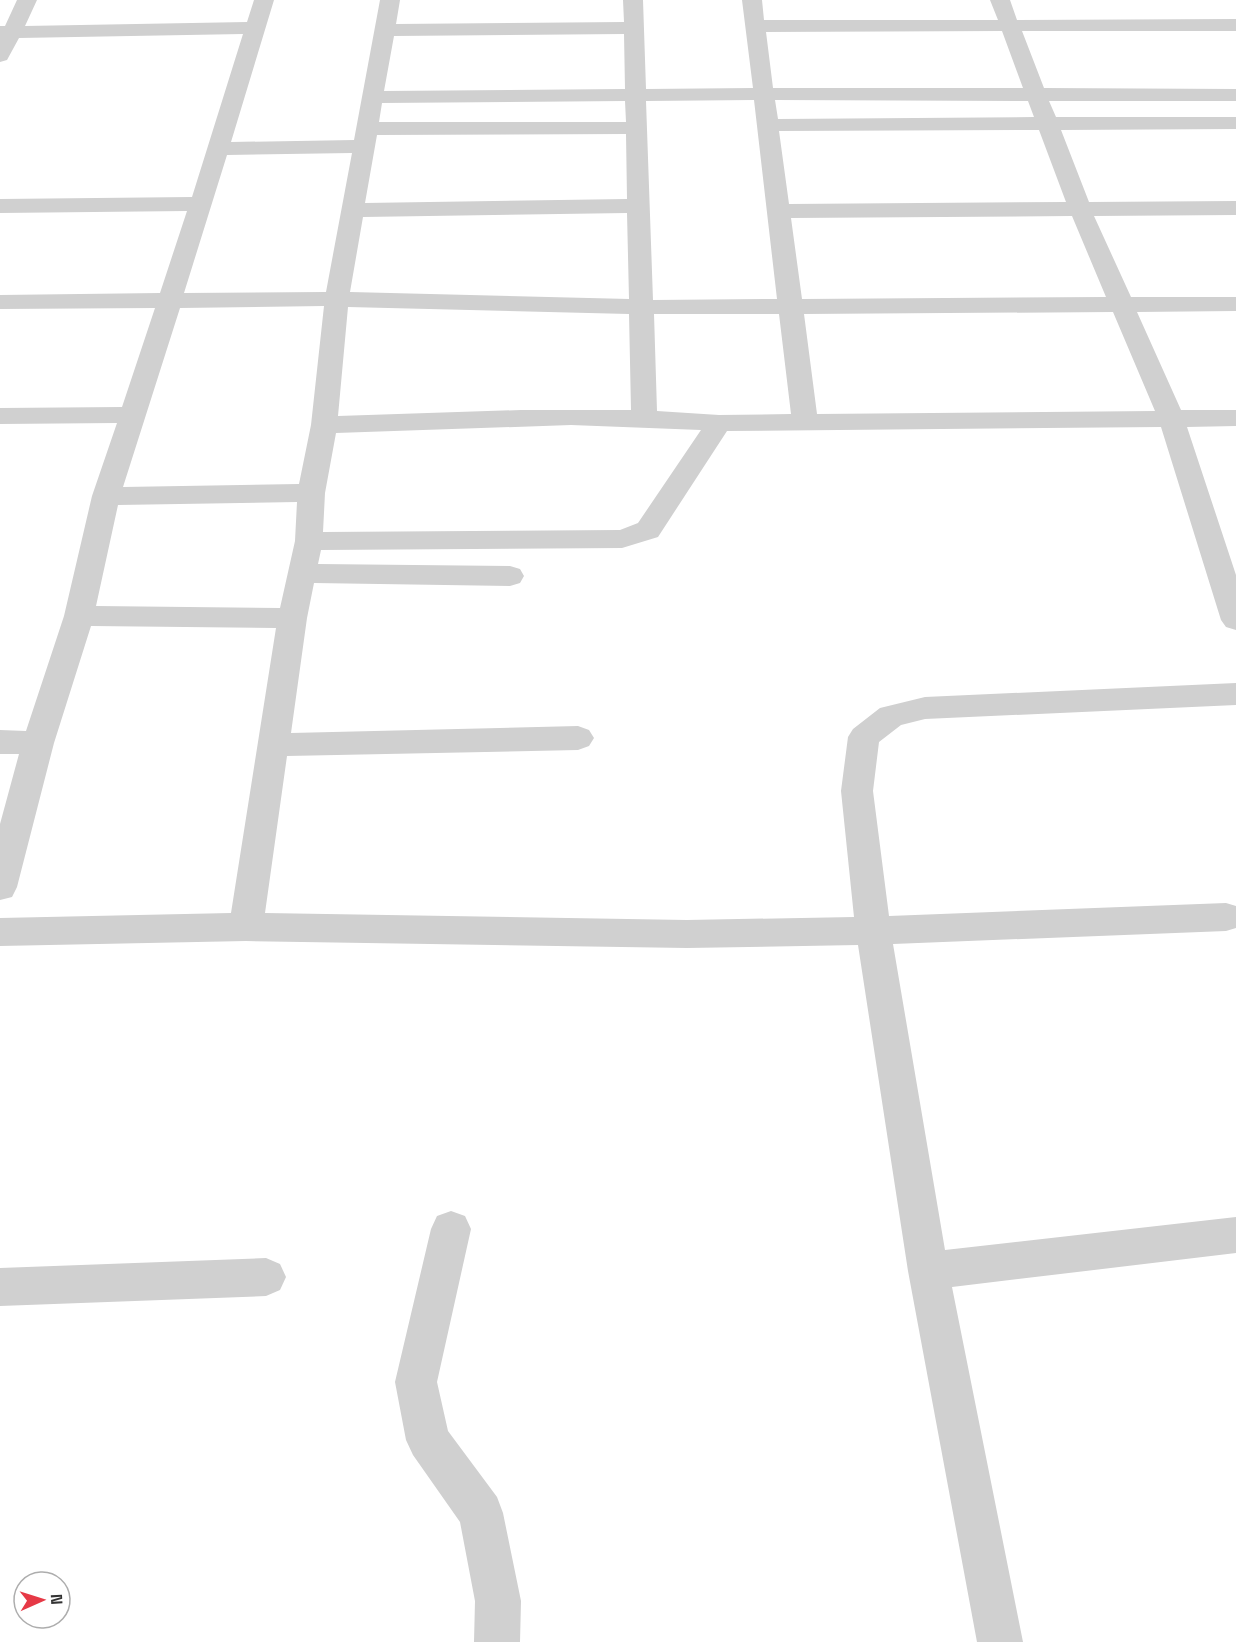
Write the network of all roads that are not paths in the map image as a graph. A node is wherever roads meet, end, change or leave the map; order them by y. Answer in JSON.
{"nodes":[{"id":1,"x":27,"y":0,"type":"edge"},
{"id":2,"x":264,"y":0,"type":"edge"},
{"id":3,"x":390,"y":0,"type":"edge"},
{"id":4,"x":633,"y":0,"type":"edge"},
{"id":5,"x":752,"y":0,"type":"edge"},
{"id":6,"x":1000,"y":0,"type":"edge"},
{"id":7,"x":1236,"y":25,"type":"edge"},
{"id":8,"x":756,"y":26,"type":"junction"},
{"id":9,"x":1009,"y":26,"type":"junction"},
{"id":10,"x":256,"y":28,"type":"junction"},
{"id":11,"x":634,"y":28,"type":"junction"},
{"id":12,"x":385,"y":30,"type":"junction"},
{"id":13,"x":6,"y":32,"type":"edge"},
{"id":14,"x":0,"y":56,"type":"edge"},
{"id":15,"x":764,"y":94,"type":"junction"},
{"id":16,"x":1036,"y":94,"type":"junction"},
{"id":17,"x":1236,"y":94,"type":"edge"},
{"id":18,"x":636,"y":95,"type":"junction"},
{"id":19,"x":373,"y":97,"type":"junction"},
{"id":20,"x":1236,"y":123,"type":"edge"},
{"id":21,"x":1048,"y":124,"type":"junction"},
{"id":22,"x":768,"y":125,"type":"junction"},
{"id":23,"x":637,"y":128,"type":"junction"},
{"id":24,"x":365,"y":138,"type":"junction"},
{"id":25,"x":219,"y":149,"type":"junction"},
{"id":26,"x":201,"y":204,"type":"junction"},
{"id":27,"x":0,"y":206,"type":"edge"},
{"id":28,"x":639,"y":206,"type":"junction"},
{"id":29,"x":1236,"y":208,"type":"edge"},
{"id":30,"x":1080,"y":209,"type":"junction"},
{"id":31,"x":352,"y":210,"type":"junction"},
{"id":32,"x":779,"y":212,"type":"junction"},
{"id":33,"x":337,"y":299,"type":"junction"},
{"id":34,"x":168,"y":301,"type":"junction"},
{"id":35,"x":0,"y":302,"type":"edge"},
{"id":36,"x":1120,"y":304,"type":"junction"},
{"id":37,"x":1236,"y":304,"type":"edge"},
{"id":38,"x":791,"y":306,"type":"junction"},
{"id":39,"x":642,"y":307,"type":"junction"},
{"id":40,"x":131,"y":415,"type":"junction"},
{"id":41,"x":0,"y":416,"type":"edge"},
{"id":42,"x":644,"y":417,"type":"junction"},
{"id":43,"x":1171,"y":418,"type":"junction"},
{"id":44,"x":1236,"y":418,"type":"edge"},
{"id":45,"x":805,"y":422,"type":"junction"},
{"id":46,"x":718,"y":423,"type":"junction"},
{"id":47,"x":324,"y":425,"type":"junction"},
{"id":48,"x":311,"y":493,"type":"junction"},
{"id":49,"x":106,"y":496,"type":"junction"},
{"id":50,"x":309,"y":541,"type":"junction"},
{"id":51,"x":302,"y":573,"type":"junction"},
{"id":52,"x":510,"y":576,"type":"dead end"},
{"id":53,"x":1234,"y":608,"type":"edge"},
{"id":54,"x":79,"y":616,"type":"junction"},
{"id":55,"x":292,"y":618,"type":"junction"},
{"id":56,"x":1236,"y":694,"type":"edge"},
{"id":57,"x":578,"y":738,"type":"dead end"},
{"id":58,"x":0,"y":742,"type":"edge"},
{"id":59,"x":38,"y":743,"type":"junction"},
{"id":60,"x":273,"y":745,"type":"junction"},
{"id":61,"x":0,"y":887,"type":"edge"},
{"id":62,"x":1226,"y":917,"type":"dead end"},
{"id":63,"x":246,"y":927,"type":"junction"},
{"id":64,"x":873,"y":931,"type":"junction"},
{"id":65,"x":0,"y":932,"type":"edge"},
{"id":66,"x":451,"y":1229,"type":"dead end"},
{"id":67,"x":1236,"y":1235,"type":"edge"},
{"id":68,"x":928,"y":1271,"type":"junction"},
{"id":69,"x":266,"y":1277,"type":"dead end"},
{"id":70,"x":0,"y":1287,"type":"edge"},
{"id":71,"x":497,"y":1642,"type":"edge"},
{"id":72,"x":1000,"y":1642,"type":"edge"}],
"edges":[{"from":1,"to":13,"type":"street"},
{"from":2,"to":10,"type":"street"},
{"from":3,"to":12,"type":"street"},
{"from":4,"to":11,"type":"street"},
{"from":5,"to":8,"type":"street"},
{"from":6,"to":9,"type":"street"},
{"from":7,"to":9,"type":"street"},
{"from":8,"to":9,"type":"street"},
{"from":8,"to":15,"type":"street"},
{"from":9,"to":16,"type":"street"},
{"from":10,"to":13,"type":"street"},
{"from":10,"to":25,"type":"street"},
{"from":11,"to":12,"type":"street"},
{"from":11,"to":18,"type":"street"},
{"from":12,"to":19,"type":"street"},
{"from":13,"to":14,"type":"street"},
{"from":15,"to":16,"type":"street"},
{"from":15,"to":18,"type":"street"},
{"from":15,"to":22,"type":"street"},
{"from":16,"to":17,"type":"street"},
{"from":16,"to":21,"type":"street"},
{"from":18,"to":19,"type":"street"},
{"from":18,"to":23,"type":"street"},
{"from":19,"to":24,"type":"street"},
{"from":20,"to":21,"type":"street"},
{"from":21,"to":22,"type":"street"},
{"from":21,"to":30,"type":"street"},
{"from":22,"to":32,"type":"street"},
{"from":23,"to":24,"type":"street"},
{"from":23,"to":28,"type":"street"},
{"from":24,"to":25,"type":"street"},
{"from":24,"to":31,"type":"street"},
{"from":25,"to":26,"type":"street"},
{"from":26,"to":27,"type":"street"},
{"from":26,"to":34,"type":"street"},
{"from":28,"to":31,"type":"street"},
{"from":28,"to":39,"type":"street"},
{"from":29,"to":30,"type":"street"},
{"from":30,"to":32,"type":"street"},
{"from":30,"to":36,"type":"street"},
{"from":31,"to":33,"type":"street"},
{"from":32,"to":38,"type":"street"},
{"from":33,"to":34,"type":"street"},
{"from":33,"to":39,"type":"street"},
{"from":33,"to":47,"type":"street"},
{"from":34,"to":35,"type":"street"},
{"from":34,"to":40,"type":"street"},
{"from":36,"to":37,"type":"street"},
{"from":36,"to":38,"type":"street"},
{"from":36,"to":43,"type":"street"},
{"from":38,"to":39,"type":"street"},
{"from":38,"to":45,"type":"street"},
{"from":39,"to":42,"type":"street"},
{"from":40,"to":41,"type":"street"},
{"from":40,"to":49,"type":"street"},
{"from":42,"to":46,"type":"street"},
{"from":42,"to":47,"type":"street"},
{"from":43,"to":44,"type":"street"},
{"from":43,"to":45,"type":"street"},
{"from":43,"to":53,"type":"street"},
{"from":45,"to":46,"type":"street"},
{"from":46,"to":50,"type":"street"},
{"from":47,"to":48,"type":"street"},
{"from":48,"to":49,"type":"street"},
{"from":48,"to":50,"type":"street"},
{"from":49,"to":54,"type":"street"},
{"from":50,"to":51,"type":"street"},
{"from":51,"to":52,"type":"street"},
{"from":51,"to":55,"type":"street"},
{"from":54,"to":55,"type":"street"},
{"from":54,"to":59,"type":"street"},
{"from":55,"to":60,"type":"street"},
{"from":56,"to":64,"type":"street"},
{"from":57,"to":60,"type":"street"},
{"from":58,"to":59,"type":"street"},
{"from":59,"to":61,"type":"street"},
{"from":60,"to":63,"type":"street"},
{"from":62,"to":64,"type":"street"},
{"from":63,"to":64,"type":"street"},
{"from":63,"to":65,"type":"street"},
{"from":64,"to":68,"type":"street"},
{"from":66,"to":71,"type":"street"},
{"from":67,"to":68,"type":"street"},
{"from":68,"to":72,"type":"street"},
{"from":69,"to":70,"type":"street"}]}
